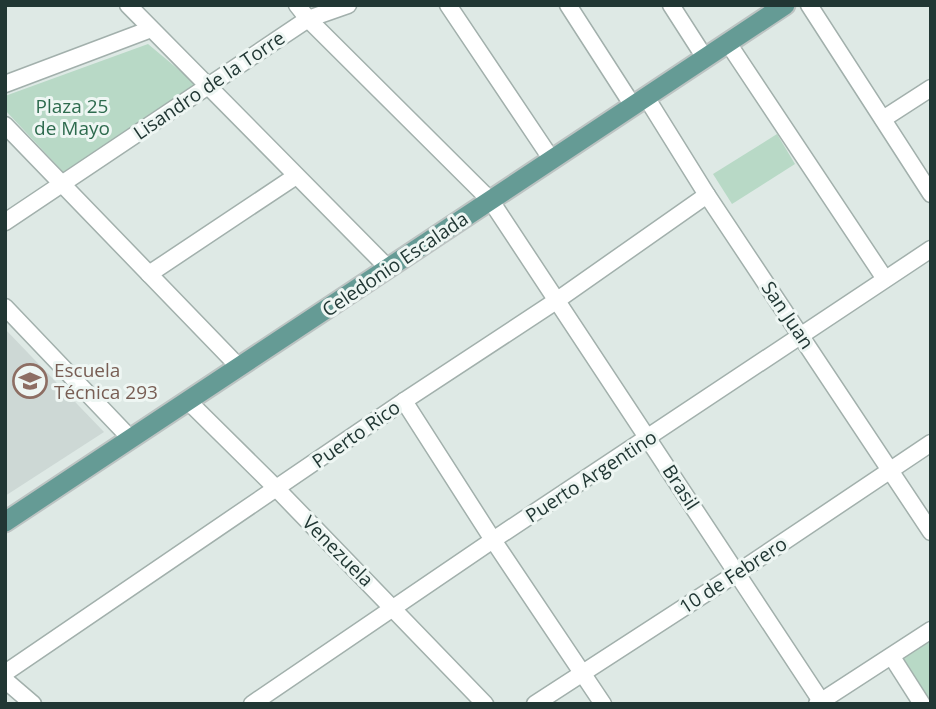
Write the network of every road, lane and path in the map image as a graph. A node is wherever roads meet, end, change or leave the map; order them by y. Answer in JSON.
{"nodes":[{"id":1,"x":128,"y":5,"type":"edge"},
{"id":2,"x":297,"y":5,"type":"edge"},
{"id":3,"x":348,"y":5,"type":"edge"},
{"id":4,"x":448,"y":5,"type":"edge"},
{"id":5,"x":568,"y":5,"type":"edge"},
{"id":6,"x":671,"y":5,"type":"edge"},
{"id":7,"x":809,"y":5,"type":"edge"},
{"id":8,"x":778,"y":7,"type":"edge"},
{"id":9,"x":308,"y":19,"type":"junction"},
{"id":10,"x":151,"y":29,"type":"junction"},
{"id":11,"x":728,"y":43,"type":"junction"},
{"id":12,"x":705,"y":58,"type":"junction"},
{"id":13,"x":5,"y":84,"type":"edge"},
{"id":14,"x":208,"y":86,"type":"junction"},
{"id":15,"x":931,"y":88,"type":"edge"},
{"id":16,"x":640,"y":102,"type":"junction"},
{"id":17,"x":883,"y":119,"type":"junction"},
{"id":18,"x":5,"y":125,"type":"edge"},
{"id":19,"x":552,"y":160,"type":"junction"},
{"id":20,"x":296,"y":176,"type":"junction"},
{"id":21,"x":62,"y":184,"type":"junction"},
{"id":22,"x":931,"y":194,"type":"edge"},
{"id":23,"x":707,"y":195,"type":"junction"},
{"id":24,"x":491,"y":201,"type":"junction"},
{"id":25,"x":5,"y":222,"type":"edge"},
{"id":26,"x":931,"y":249,"type":"edge"},
{"id":27,"x":388,"y":268,"type":"junction"},
{"id":28,"x":149,"y":274,"type":"junction"},
{"id":29,"x":885,"y":279,"type":"junction"},
{"id":30,"x":556,"y":301,"type":"junction"},
{"id":31,"x":5,"y":307,"type":"edge"},
{"id":32,"x":801,"y":335,"type":"junction"},
{"id":33,"x":239,"y":368,"type":"junction"},
{"id":34,"x":188,"y":401,"type":"junction"},
{"id":35,"x":404,"y":401,"type":"junction"},
{"id":36,"x":649,"y":438,"type":"junction"},
{"id":37,"x":131,"y":439,"type":"junction"},
{"id":38,"x":931,"y":443,"type":"edge"},
{"id":39,"x":891,"y":470,"type":"junction"},
{"id":40,"x":276,"y":488,"type":"junction"},
{"id":41,"x":5,"y":522,"type":"edge"},
{"id":42,"x":931,"y":532,"type":"edge"},
{"id":43,"x":493,"y":540,"type":"junction"},
{"id":44,"x":737,"y":573,"type":"junction"},
{"id":45,"x":394,"y":608,"type":"junction"},
{"id":46,"x":931,"y":630,"type":"edge"},
{"id":47,"x":892,"y":657,"type":"junction"},
{"id":48,"x":5,"y":673,"type":"edge"},
{"id":49,"x":583,"y":673,"type":"junction"},
{"id":50,"x":5,"y":680,"type":"edge"},
{"id":51,"x":820,"y":703,"type":"edge"},
{"id":52,"x":33,"y":704,"type":"edge"},
{"id":53,"x":252,"y":704,"type":"edge"},
{"id":54,"x":485,"y":704,"type":"edge"},
{"id":55,"x":535,"y":704,"type":"edge"},
{"id":56,"x":603,"y":704,"type":"edge"},
{"id":57,"x":922,"y":704,"type":"edge"}],
"edges":[{"from":1,"to":10,"type":"street"},
{"from":2,"to":9,"type":"street","name":"Brasil"},
{"from":3,"to":9,"type":"street","name":"Lisandro de la Torre"},
{"from":4,"to":19,"type":"street"},
{"from":5,"to":16,"type":"street","name":"San Juan"},
{"from":6,"to":12,"type":"street"},
{"from":7,"to":17,"type":"street"},
{"from":8,"to":11,"type":"main road","name":"Celedonio Escalada"},
{"from":9,"to":14,"type":"street","name":"Lisandro de la Torre"},
{"from":9,"to":24,"type":"street","name":"Brasil"},
{"from":10,"to":13,"type":"street"},
{"from":10,"to":14,"type":"street"},
{"from":11,"to":12,"type":"main road","name":"Celedonio Escalada"},
{"from":11,"to":29,"type":"street"},
{"from":12,"to":16,"type":"main road","name":"Celedonio Escalada"},
{"from":14,"to":20,"type":"street"},
{"from":14,"to":21,"type":"street","name":"Lisandro de la Torre"},
{"from":15,"to":17,"type":"street"},
{"from":16,"to":19,"type":"main road","name":"Celedonio Escalada"},
{"from":16,"to":23,"type":"street","name":"San Juan"},
{"from":17,"to":22,"type":"street"},
{"from":18,"to":21,"type":"street"},
{"from":19,"to":24,"type":"main road","name":"Celedonio Escalada"},
{"from":20,"to":27,"type":"street"},
{"from":20,"to":28,"type":"street"},
{"from":21,"to":25,"type":"street","name":"Lisandro de la Torre"},
{"from":21,"to":28,"type":"street"},
{"from":23,"to":30,"type":"street","name":"Puerto Rico"},
{"from":23,"to":32,"type":"street","name":"San Juan"},
{"from":24,"to":27,"type":"main road","name":"Celedonio Escalada"},
{"from":24,"to":30,"type":"street","name":"Brasil"},
{"from":26,"to":29,"type":"street","name":"Puerto Argentino"},
{"from":27,"to":33,"type":"main road","name":"Celedonio Escalada"},
{"from":28,"to":33,"type":"street"},
{"from":29,"to":32,"type":"street","name":"Puerto Argentino"},
{"from":30,"to":35,"type":"street","name":"Puerto Rico"},
{"from":30,"to":36,"type":"street","name":"Brasil"},
{"from":31,"to":37,"type":"street"},
{"from":32,"to":36,"type":"street","name":"Puerto Argentino"},
{"from":32,"to":39,"type":"street","name":"San Juan"},
{"from":33,"to":34,"type":"main road","name":"Celedonio Escalada"},
{"from":34,"to":37,"type":"main road","name":"Celedonio Escalada"},
{"from":34,"to":40,"type":"street","name":"Venezuela"},
{"from":35,"to":40,"type":"street","name":"Puerto Rico"},
{"from":35,"to":43,"type":"street"},
{"from":36,"to":43,"type":"street","name":"Puerto Argentino"},
{"from":36,"to":44,"type":"street","name":"Brasil"},
{"from":37,"to":41,"type":"main road","name":"Celedonio Escalada"},
{"from":38,"to":39,"type":"street","name":"10 de Febrero"},
{"from":39,"to":42,"type":"street","name":"San Juan"},
{"from":39,"to":44,"type":"street","name":"10 de Febrero"},
{"from":40,"to":45,"type":"street","name":"Venezuela"},
{"from":40,"to":48,"type":"street","name":"Puerto Rico"},
{"from":43,"to":45,"type":"street","name":"Puerto Argentino"},
{"from":43,"to":49,"type":"street"},
{"from":44,"to":49,"type":"street","name":"10 de Febrero"},
{"from":44,"to":51,"type":"street","name":"Brasil"},
{"from":45,"to":53,"type":"street","name":"Puerto Argentino"},
{"from":45,"to":54,"type":"street","name":"Venezuela"},
{"from":46,"to":47,"type":"street"},
{"from":47,"to":51,"type":"street"},
{"from":47,"to":57,"type":"street"},
{"from":49,"to":55,"type":"street","name":"10 de Febrero"},
{"from":49,"to":56,"type":"street"},
{"from":50,"to":52,"type":"street"}]}
